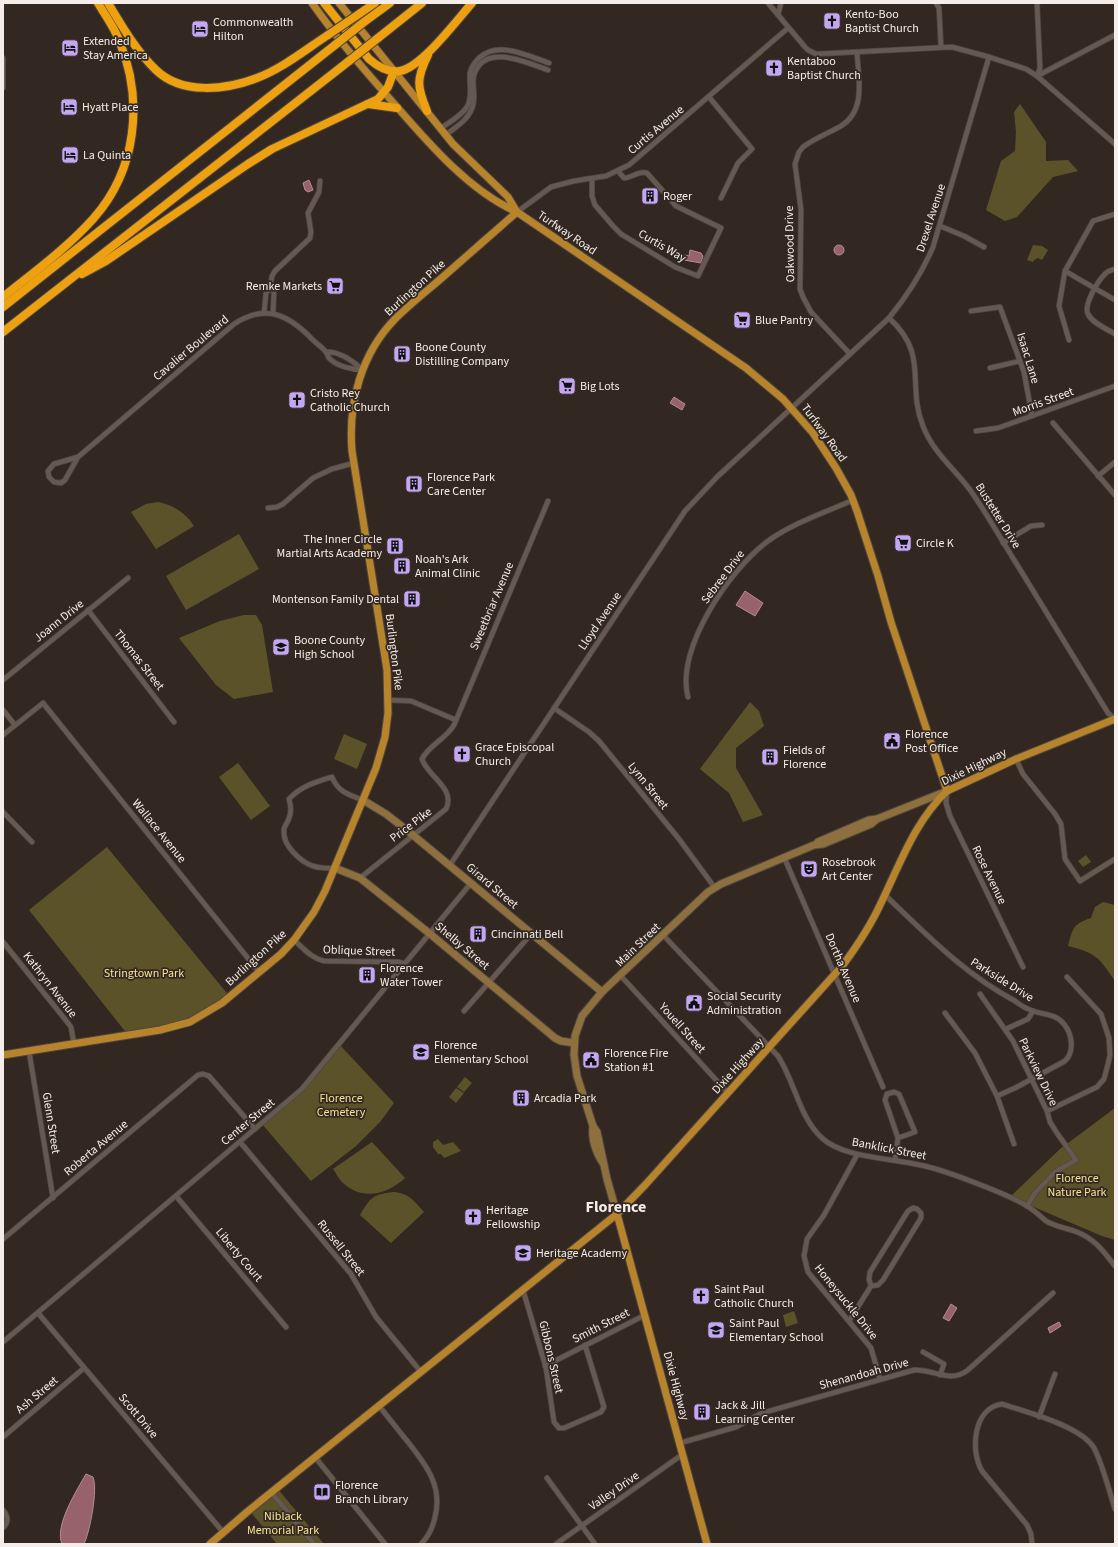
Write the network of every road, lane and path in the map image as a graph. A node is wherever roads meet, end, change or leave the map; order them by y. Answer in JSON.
{"nodes":[{"id":1,"x":98,"y":3,"type":"edge"},
{"id":2,"x":108,"y":3,"type":"edge"},
{"id":3,"x":312,"y":3,"type":"edge"},
{"id":4,"x":324,"y":3,"type":"edge"},
{"id":5,"x":339,"y":3,"type":"edge"},
{"id":6,"x":375,"y":3,"type":"edge"},
{"id":7,"x":390,"y":3,"type":"edge"},
{"id":8,"x":422,"y":3,"type":"edge"},
{"id":9,"x":472,"y":3,"type":"edge"},
{"id":10,"x":768,"y":3,"type":"edge"},
{"id":11,"x":781,"y":3,"type":"edge"},
{"id":12,"x":936,"y":3,"type":"edge"},
{"id":13,"x":1037,"y":3,"type":"edge"},
{"id":14,"x":778,"y":15,"type":"junction"},
{"id":15,"x":788,"y":28,"type":"junction"},
{"id":16,"x":1115,"y":35,"type":"edge"},
{"id":17,"x":941,"y":46,"type":"junction"},
{"id":18,"x":430,"y":51,"type":"junction"},
{"id":19,"x":857,"y":52,"type":"junction"},
{"id":20,"x":989,"y":57,"type":"junction"},
{"id":21,"x":3,"y":58,"type":"edge"},
{"id":22,"x":549,"y":62,"type":"dead end"},
{"id":23,"x":548,"y":70,"type":"dead end"},
{"id":24,"x":394,"y":71,"type":"junction"},
{"id":25,"x":1037,"y":76,"type":"junction"},
{"id":26,"x":3,"y":88,"type":"edge"},
{"id":27,"x":384,"y":93,"type":"junction"},
{"id":28,"x":710,"y":97,"type":"junction"},
{"id":29,"x":368,"y":104,"type":"junction"},
{"id":30,"x":397,"y":108,"type":"junction"},
{"id":31,"x":426,"y":111,"type":"junction"},
{"id":32,"x":441,"y":128,"type":"junction"},
{"id":33,"x":446,"y":134,"type":"junction"},
{"id":34,"x":1115,"y":144,"type":"edge"},
{"id":35,"x":618,"y":171,"type":"junction"},
{"id":36,"x":592,"y":179,"type":"junction"},
{"id":37,"x":320,"y":181,"type":"dead end"},
{"id":38,"x":721,"y":198,"type":"dead end"},
{"id":39,"x":518,"y":212,"type":"junction"},
{"id":40,"x":1115,"y":214,"type":"edge"},
{"id":41,"x":940,"y":226,"type":"junction"},
{"id":42,"x":984,"y":247,"type":"dead end"},
{"id":43,"x":1115,"y":269,"type":"edge"},
{"id":44,"x":1065,"y":271,"type":"junction"},
{"id":45,"x":68,"y":280,"type":"junction"},
{"id":46,"x":270,"y":288,"type":"junction"},
{"id":47,"x":1094,"y":289,"type":"junction"},
{"id":48,"x":3,"y":297,"type":"edge"},
{"id":49,"x":1115,"y":300,"type":"edge"},
{"id":50,"x":3,"y":307,"type":"edge"},
{"id":51,"x":971,"y":311,"type":"dead end"},
{"id":52,"x":264,"y":313,"type":"junction"},
{"id":53,"x":273,"y":313,"type":"junction"},
{"id":54,"x":889,"y":318,"type":"junction"},
{"id":55,"x":3,"y":332,"type":"edge"},
{"id":56,"x":1115,"y":334,"type":"edge"},
{"id":57,"x":1069,"y":340,"type":"dead end"},
{"id":58,"x":326,"y":352,"type":"junction"},
{"id":59,"x":850,"y":354,"type":"junction"},
{"id":60,"x":1020,"y":361,"type":"junction"},
{"id":61,"x":990,"y":368,"type":"dead end"},
{"id":62,"x":362,"y":370,"type":"junction"},
{"id":63,"x":1115,"y":386,"type":"edge"},
{"id":64,"x":792,"y":408,"type":"junction"},
{"id":65,"x":1032,"y":416,"type":"junction"},
{"id":66,"x":1053,"y":423,"type":"dead end"},
{"id":67,"x":976,"y":431,"type":"dead end"},
{"id":68,"x":78,"y":457,"type":"junction"},
{"id":69,"x":1115,"y":462,"type":"edge"},
{"id":70,"x":354,"y":463,"type":"junction"},
{"id":71,"x":1098,"y":476,"type":"junction"},
{"id":72,"x":1115,"y":495,"type":"edge"},
{"id":73,"x":853,"y":500,"type":"junction"},
{"id":74,"x":548,"y":501,"type":"dead end"},
{"id":75,"x":268,"y":508,"type":"dead end"},
{"id":76,"x":1042,"y":525,"type":"dead end"},
{"id":77,"x":1003,"y":543,"type":"junction"},
{"id":78,"x":128,"y":578,"type":"dead end"},
{"id":79,"x":88,"y":610,"type":"junction"},
{"id":80,"x":3,"y":680,"type":"edge"},
{"id":81,"x":688,"y":697,"type":"dead end"},
{"id":82,"x":389,"y":700,"type":"junction"},
{"id":83,"x":554,"y":708,"type":"junction"},
{"id":84,"x":3,"y":710,"type":"edge"},
{"id":85,"x":1115,"y":719,"type":"edge"},
{"id":86,"x":456,"y":720,"type":"junction"},
{"id":87,"x":174,"y":722,"type":"dead end"},
{"id":88,"x":15,"y":725,"type":"junction"},
{"id":89,"x":3,"y":735,"type":"edge"},
{"id":90,"x":422,"y":759,"type":"joint"},
{"id":91,"x":1016,"y":759,"type":"junction"},
{"id":92,"x":947,"y":791,"type":"junction"},
{"id":93,"x":363,"y":800,"type":"junction"},
{"id":94,"x":3,"y":812,"type":"edge"},
{"id":95,"x":413,"y":835,"type":"junction"},
{"id":96,"x":32,"y":842,"type":"dead end"},
{"id":97,"x":784,"y":857,"type":"junction"},
{"id":98,"x":1115,"y":859,"type":"edge"},
{"id":99,"x":450,"y":865,"type":"junction"},
{"id":100,"x":335,"y":868,"type":"junction"},
{"id":101,"x":360,"y":878,"type":"junction"},
{"id":102,"x":471,"y":883,"type":"junction"},
{"id":103,"x":714,"y":888,"type":"junction"},
{"id":104,"x":885,"y":894,"type":"junction"},
{"id":105,"x":430,"y":933,"type":"junction"},
{"id":106,"x":532,"y":933,"type":"junction"},
{"id":107,"x":663,"y":935,"type":"junction"},
{"id":108,"x":294,"y":940,"type":"junction"},
{"id":109,"x":3,"y":942,"type":"edge"},
{"id":110,"x":405,"y":964,"type":"junction"},
{"id":111,"x":1023,"y":967,"type":"dead end"},
{"id":112,"x":259,"y":972,"type":"junction"},
{"id":113,"x":834,"y":974,"type":"junction"},
{"id":114,"x":621,"y":976,"type":"junction"},
{"id":115,"x":1067,"y":977,"type":"dead end"},
{"id":116,"x":488,"y":982,"type":"junction"},
{"id":117,"x":602,"y":992,"type":"junction"},
{"id":118,"x":980,"y":994,"type":"dead end"},
{"id":119,"x":464,"y":1011,"type":"dead end"},
{"id":120,"x":1033,"y":1011,"type":"junction"},
{"id":121,"x":945,"y":1013,"type":"dead end"},
{"id":122,"x":1006,"y":1029,"type":"junction"},
{"id":123,"x":574,"y":1043,"type":"junction"},
{"id":124,"x":74,"y":1044,"type":"junction"},
{"id":125,"x":770,"y":1046,"type":"junction"},
{"id":126,"x":29,"y":1051,"type":"junction"},
{"id":127,"x":3,"y":1055,"type":"edge"},
{"id":128,"x":1030,"y":1079,"type":"junction"},
{"id":129,"x":883,"y":1087,"type":"dead end"},
{"id":130,"x":728,"y":1093,"type":"junction"},
{"id":131,"x":997,"y":1096,"type":"junction"},
{"id":132,"x":1047,"y":1112,"type":"junction"},
{"id":133,"x":255,"y":1129,"type":"junction"},
{"id":134,"x":898,"y":1138,"type":"junction"},
{"id":135,"x":240,"y":1142,"type":"junction"},
{"id":136,"x":1014,"y":1144,"type":"dead end"},
{"id":137,"x":857,"y":1155,"type":"junction"},
{"id":138,"x":895,"y":1160,"type":"junction"},
{"id":139,"x":176,"y":1196,"type":"junction"},
{"id":140,"x":52,"y":1198,"type":"junction"},
{"id":141,"x":1027,"y":1206,"type":"junction"},
{"id":142,"x":617,"y":1214,"type":"junction"},
{"id":143,"x":3,"y":1240,"type":"edge"},
{"id":144,"x":1115,"y":1266,"type":"edge"},
{"id":145,"x":871,"y":1286,"type":"junction"},
{"id":146,"x":523,"y":1290,"type":"junction"},
{"id":147,"x":1053,"y":1293,"type":"dead end"},
{"id":148,"x":38,"y":1313,"type":"junction"},
{"id":149,"x":645,"y":1315,"type":"junction"},
{"id":150,"x":849,"y":1321,"type":"junction"},
{"id":151,"x":286,"y":1327,"type":"dead end"},
{"id":152,"x":3,"y":1342,"type":"edge"},
{"id":153,"x":586,"y":1345,"type":"junction"},
{"id":154,"x":923,"y":1352,"type":"dead end"},
{"id":155,"x":545,"y":1366,"type":"junction"},
{"id":156,"x":84,"y":1368,"type":"junction"},
{"id":157,"x":421,"y":1372,"type":"junction"},
{"id":158,"x":1055,"y":1374,"type":"dead end"},
{"id":159,"x":940,"y":1375,"type":"junction"},
{"id":160,"x":880,"y":1379,"type":"junction"},
{"id":161,"x":379,"y":1406,"type":"junction"},
{"id":162,"x":1039,"y":1417,"type":"junction"},
{"id":163,"x":3,"y":1437,"type":"edge"},
{"id":164,"x":680,"y":1443,"type":"junction"},
{"id":165,"x":683,"y":1454,"type":"junction"},
{"id":166,"x":315,"y":1457,"type":"junction"},
{"id":167,"x":547,"y":1478,"type":"dead end"},
{"id":168,"x":271,"y":1492,"type":"junction"},
{"id":169,"x":1115,"y":1509,"type":"edge"},
{"id":170,"x":3,"y":1510,"type":"edge"},
{"id":171,"x":582,"y":1526,"type":"junction"},
{"id":172,"x":3,"y":1528,"type":"edge"},
{"id":173,"x":223,"y":1532,"type":"junction"},
{"id":174,"x":210,"y":1544,"type":"edge"},
{"id":175,"x":314,"y":1544,"type":"edge"},
{"id":176,"x":385,"y":1544,"type":"edge"},
{"id":177,"x":421,"y":1544,"type":"edge"},
{"id":178,"x":556,"y":1544,"type":"edge"},
{"id":179,"x":595,"y":1544,"type":"edge"},
{"id":180,"x":707,"y":1544,"type":"edge"},
{"id":181,"x":1032,"y":1544,"type":"edge"}],
"edges":[{"from":1,"to":48,"type":"highway"},
{"from":2,"to":6,"type":"highway","bridge":true},
{"from":3,"to":27,"type":"main road","name":"Turfway Road"},
{"from":4,"to":24,"type":"highway"},
{"from":5,"to":24,"type":"main road","name":"Turfway Road"},
{"from":7,"to":50,"type":"highway","bridge":true},
{"from":8,"to":45,"type":"highway","bridge":true},
{"from":9,"to":18,"type":"highway"},
{"from":10,"to":14,"type":"street"},
{"from":11,"to":14,"type":"street"},
{"from":12,"to":17,"type":"street"},
{"from":13,"to":25,"type":"street"},
{"from":14,"to":15,"type":"street"},
{"from":15,"to":19,"type":"street"},
{"from":15,"to":28,"type":"street","name":"Curtis Avenue"},
{"from":16,"to":25,"type":"street"},
{"from":17,"to":19,"type":"street"},
{"from":17,"to":20,"type":"street"},
{"from":18,"to":24,"type":"highway"},
{"from":18,"to":31,"type":"highway"},
{"from":19,"to":59,"type":"street","name":"Oakwood Drive"},
{"from":20,"to":25,"type":"street"},
{"from":20,"to":41,"type":"street","name":"Drexel Avenue"},
{"from":21,"to":26,"type":"street"},
{"from":22,"to":32,"type":"street"},
{"from":23,"to":33,"type":"street"},
{"from":24,"to":27,"type":"highway"},
{"from":24,"to":31,"type":"main road","name":"Turfway Road"},
{"from":25,"to":34,"type":"street"},
{"from":27,"to":29,"type":"highway"},
{"from":27,"to":30,"type":"main road","name":"Turfway Road"},
{"from":28,"to":35,"type":"street","name":"Curtis Avenue"},
{"from":28,"to":38,"type":"street"},
{"from":29,"to":30,"type":"highway"},
{"from":29,"to":45,"type":"highway"},
{"from":30,"to":39,"type":"main road","name":"Turfway Road"},
{"from":31,"to":32,"type":"main road","name":"Turfway Road"},
{"from":32,"to":33,"type":"main road","name":"Turfway Road"},
{"from":33,"to":39,"type":"main road","name":"Turfway Road"},
{"from":35,"to":36,"type":"street","name":"Curtis Avenue"},
{"from":35,"to":36,"type":"street","name":"Curtis Way"},
{"from":36,"to":39,"type":"street","name":"Curtis Avenue"},
{"from":37,"to":46,"type":"street"},
{"from":39,"to":62,"type":"main road","name":"Burlington Pike"},
{"from":39,"to":64,"type":"main road","name":"Turfway Road"},
{"from":40,"to":44,"type":"street"},
{"from":41,"to":42,"type":"street"},
{"from":41,"to":54,"type":"street","name":"Drexel Avenue"},
{"from":43,"to":47,"type":"street"},
{"from":44,"to":47,"type":"street"},
{"from":44,"to":57,"type":"street"},
{"from":45,"to":55,"type":"highway"},
{"from":46,"to":52,"type":"street"},
{"from":46,"to":53,"type":"street"},
{"from":47,"to":49,"type":"street"},
{"from":47,"to":56,"type":"street"},
{"from":51,"to":60,"type":"street","name":"Isaac Lane"},
{"from":52,"to":53,"type":"street","name":"Cavalier Boulevard"},
{"from":52,"to":68,"type":"street","name":"Cavalier Boulevard"},
{"from":53,"to":58,"type":"street","name":"Cavalier Boulevard"},
{"from":54,"to":59,"type":"street","name":"Drexel Avenue"},
{"from":54,"to":77,"type":"street","name":"Bustetter Drive"},
{"from":58,"to":62,"type":"street","name":"Cavalier Boulevard"},
{"from":58,"to":62,"type":"street","name":"Cavalier Boulevard"},
{"from":59,"to":64,"type":"street","name":"Drexel Avenue"},
{"from":60,"to":61,"type":"street"},
{"from":60,"to":65,"type":"street","name":"Isaac Lane"},
{"from":62,"to":70,"type":"main road","name":"Burlington Pike"},
{"from":63,"to":65,"type":"street","name":"Morris Street"},
{"from":64,"to":73,"type":"main road","name":"Turfway Road"},
{"from":64,"to":83,"type":"street","name":"Lloyd Avenue"},
{"from":65,"to":67,"type":"street","name":"Morris Street"},
{"from":66,"to":71,"type":"street"},
{"from":68,"to":68,"type":"street","name":"Cavalier Boulevard"},
{"from":69,"to":71,"type":"street"},
{"from":70,"to":75,"type":"street"},
{"from":70,"to":82,"type":"main road","name":"Burlington Pike"},
{"from":71,"to":72,"type":"street"},
{"from":73,"to":81,"type":"street","name":"Sebree Drive"},
{"from":73,"to":92,"type":"main road","name":"Turfway Road"},
{"from":74,"to":86,"type":"street","name":"Sweetbriar Avenue"},
{"from":76,"to":77,"type":"street"},
{"from":77,"to":85,"type":"street","name":"Bustetter Drive"},
{"from":78,"to":79,"type":"street","name":"Joann Drive"},
{"from":79,"to":80,"type":"street","name":"Joann Drive"},
{"from":79,"to":87,"type":"street","name":"Thomas Street"},
{"from":82,"to":86,"type":"street"},
{"from":82,"to":93,"type":"main road","name":"Burlington Pike"},
{"from":83,"to":99,"type":"street","name":"Lloyd Avenue"},
{"from":83,"to":103,"type":"street","name":"Lynn Street"},
{"from":84,"to":88,"type":"street"},
{"from":85,"to":91,"type":"main road","name":"Dixie Highway"},
{"from":86,"to":90,"type":"street","name":"Sweetbriar Avenue"},
{"from":88,"to":89,"type":"street"},
{"from":88,"to":112,"type":"street","name":"Wallace Avenue"},
{"from":90,"to":95,"type":"street","name":"Price Pike"},
{"from":91,"to":92,"type":"main road","name":"Dixie Highway"},
{"from":91,"to":98,"type":"street"},
{"from":92,"to":97,"type":"street","name":"Main Street"},
{"from":92,"to":104,"type":"main road","name":"Dixie Highway"},
{"from":92,"to":111,"type":"street","name":"Rose Avenue"},
{"from":93,"to":95,"type":"street","name":"Girard Street"},
{"from":93,"to":100,"type":"main road","name":"Burlington Pike"},
{"from":93,"to":100,"type":"street"},
{"from":94,"to":96,"type":"street"},
{"from":95,"to":99,"type":"street","name":"Girard Street"},
{"from":95,"to":101,"type":"street","name":"Price Pike"},
{"from":97,"to":103,"type":"street","name":"Main Street"},
{"from":97,"to":113,"type":"street","name":"Dortha Avenue"},
{"from":99,"to":102,"type":"street","name":"Girard Street"},
{"from":100,"to":101,"type":"street","name":"Shelby Street"},
{"from":100,"to":108,"type":"main road","name":"Burlington Pike"},
{"from":101,"to":105,"type":"street","name":"Shelby Street"},
{"from":102,"to":105,"type":"street","name":"Center Street"},
{"from":102,"to":106,"type":"street","name":"Girard Street"},
{"from":103,"to":107,"type":"street","name":"Main Street"},
{"from":104,"to":113,"type":"main road","name":"Dixie Highway"},
{"from":104,"to":120,"type":"street","name":"Parkside Drive"},
{"from":105,"to":110,"type":"street","name":"Center Street"},
{"from":105,"to":116,"type":"street","name":"Shelby Street"},
{"from":106,"to":116,"type":"street"},
{"from":106,"to":117,"type":"street","name":"Girard Street"},
{"from":107,"to":114,"type":"street","name":"Main Street"},
{"from":107,"to":125,"type":"street","name":"Banklick Street"},
{"from":108,"to":110,"type":"street","name":"Oblique Street"},
{"from":108,"to":112,"type":"main road","name":"Burlington Pike"},
{"from":109,"to":124,"type":"street","name":"Kathryn Avenue"},
{"from":110,"to":133,"type":"street","name":"Center Street"},
{"from":112,"to":124,"type":"main road","name":"Burlington Pike"},
{"from":113,"to":125,"type":"main road","name":"Dixie Highway"},
{"from":113,"to":129,"type":"street","name":"Dortha Avenue"},
{"from":114,"to":117,"type":"street","name":"Main Street"},
{"from":114,"to":130,"type":"street","name":"Youell Street"},
{"from":115,"to":132,"type":"street"},
{"from":116,"to":119,"type":"street"},
{"from":116,"to":123,"type":"street","name":"Shelby Street"},
{"from":117,"to":123,"type":"street","name":"Main Street"},
{"from":118,"to":122,"type":"street","name":"Parkview Drive"},
{"from":120,"to":122,"type":"street"},
{"from":120,"to":128,"type":"street","name":"Parkside Drive"},
{"from":121,"to":131,"type":"street"},
{"from":122,"to":128,"type":"street","name":"Parkview Drive"},
{"from":123,"to":142,"type":"street","name":"Main Street"},
{"from":124,"to":126,"type":"main road","name":"Burlington Pike"},
{"from":125,"to":130,"type":"main road","name":"Dixie Highway"},
{"from":125,"to":137,"type":"street","name":"Banklick Street"},
{"from":126,"to":127,"type":"main road","name":"Burlington Pike"},
{"from":126,"to":140,"type":"street","name":"Glenn Street"},
{"from":128,"to":131,"type":"street","name":"Parkside Drive"},
{"from":128,"to":132,"type":"street","name":"Parkview Drive"},
{"from":130,"to":142,"type":"main road","name":"Dixie Highway"},
{"from":131,"to":136,"type":"street"},
{"from":132,"to":141,"type":"street","name":"Parkview Drive"},
{"from":133,"to":135,"type":"street","name":"Center Street"},
{"from":133,"to":140,"type":"street","name":"Roberta Avenue"},
{"from":134,"to":134,"type":"street"},
{"from":134,"to":138,"type":"street"},
{"from":135,"to":139,"type":"street","name":"Center Street"},
{"from":135,"to":157,"type":"street","name":"Russell Street"},
{"from":137,"to":138,"type":"street","name":"Banklick Street"},
{"from":137,"to":150,"type":"street","name":"Honeysuckle Drive"},
{"from":138,"to":141,"type":"street","name":"Banklick Street"},
{"from":139,"to":148,"type":"street","name":"Center Street"},
{"from":139,"to":151,"type":"street","name":"Liberty Court"},
{"from":140,"to":143,"type":"street","name":"Roberta Avenue"},
{"from":141,"to":144,"type":"street","name":"Banklick Street"},
{"from":142,"to":146,"type":"main road"},
{"from":142,"to":149,"type":"main road","name":"Dixie Highway"},
{"from":145,"to":145,"type":"street"},
{"from":145,"to":150,"type":"street"},
{"from":146,"to":155,"type":"street","name":"Gibbons Street"},
{"from":146,"to":157,"type":"main road"},
{"from":147,"to":159,"type":"street","name":"Shenandoah Drive"},
{"from":148,"to":152,"type":"street","name":"Center Street"},
{"from":148,"to":156,"type":"street","name":"Scott Drive"},
{"from":149,"to":153,"type":"street","name":"Smith Street"},
{"from":149,"to":164,"type":"main road","name":"Dixie Highway"},
{"from":150,"to":160,"type":"street","name":"Honeysuckle Drive"},
{"from":153,"to":155,"type":"street","name":"Smith Street"},
{"from":153,"to":155,"type":"street","name":"Gibbons Street"},
{"from":154,"to":159,"type":"street"},
{"from":156,"to":163,"type":"street","name":"Ash Street"},
{"from":156,"to":173,"type":"street","name":"Scott Drive"},
{"from":157,"to":161,"type":"main road"},
{"from":158,"to":162,"type":"street"},
{"from":159,"to":160,"type":"street","name":"Shenandoah Drive"},
{"from":160,"to":164,"type":"street","name":"Shenandoah Drive"},
{"from":161,"to":166,"type":"main road"},
{"from":161,"to":177,"type":"street"},
{"from":162,"to":169,"type":"street"},
{"from":162,"to":181,"type":"street"},
{"from":164,"to":165,"type":"main road","name":"Dixie Highway"},
{"from":165,"to":171,"type":"street","name":"Valley Drive"},
{"from":165,"to":180,"type":"main road","name":"Dixie Highway"},
{"from":166,"to":168,"type":"main road"},
{"from":166,"to":176,"type":"street"},
{"from":167,"to":171,"type":"street"},
{"from":168,"to":173,"type":"main road"},
{"from":168,"to":175,"type":"street"},
{"from":170,"to":172,"type":"street"},
{"from":171,"to":178,"type":"street","name":"Valley Drive"},
{"from":171,"to":179,"type":"street"},
{"from":173,"to":174,"type":"main road"}]}
